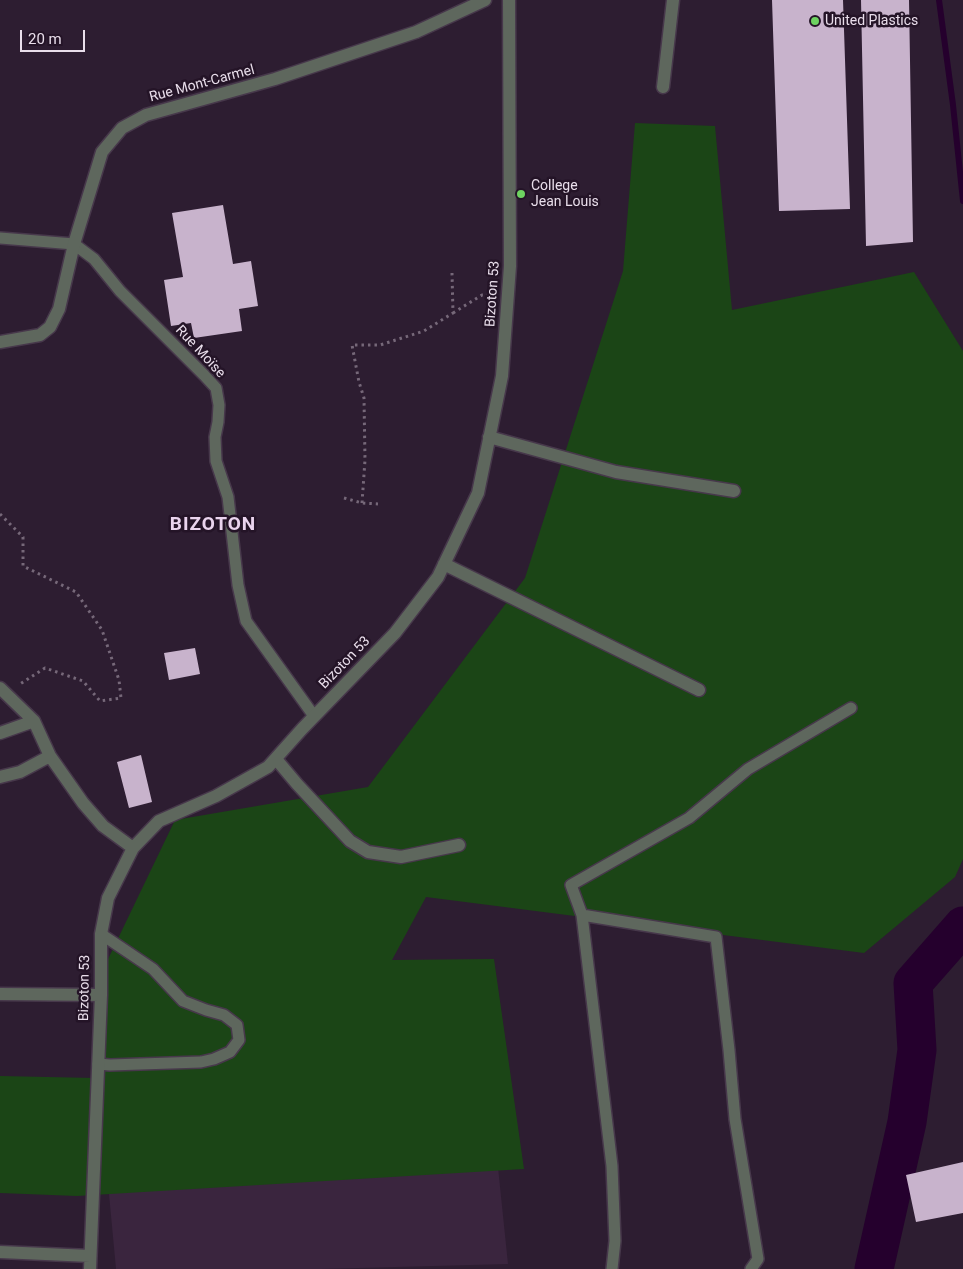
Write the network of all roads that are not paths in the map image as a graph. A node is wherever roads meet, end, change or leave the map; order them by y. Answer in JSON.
{"nodes":[{"id":1,"x":485,"y":0,"type":"edge"},
{"id":2,"x":509,"y":0,"type":"edge"},
{"id":3,"x":672,"y":0,"type":"edge"},
{"id":4,"x":663,"y":87,"type":"dead end"},
{"id":5,"x":0,"y":238,"type":"edge"},
{"id":6,"x":74,"y":244,"type":"junction"},
{"id":7,"x":0,"y":342,"type":"edge"},
{"id":8,"x":489,"y":437,"type":"junction"},
{"id":9,"x":734,"y":491,"type":"dead end"},
{"id":10,"x":444,"y":564,"type":"junction"},
{"id":11,"x":3,"y":690,"type":"edge"},
{"id":12,"x":699,"y":690,"type":"dead end"},
{"id":13,"x":852,"y":708,"type":"dead end"},
{"id":14,"x":314,"y":716,"type":"junction"},
{"id":15,"x":34,"y":722,"type":"junction"},
{"id":16,"x":0,"y":733,"type":"edge"},
{"id":17,"x":50,"y":756,"type":"junction"},
{"id":18,"x":276,"y":759,"type":"junction"},
{"id":19,"x":0,"y":777,"type":"edge"},
{"id":20,"x":459,"y":845,"type":"dead end"},
{"id":21,"x":132,"y":848,"type":"junction"},
{"id":22,"x":582,"y":915,"type":"junction"},
{"id":23,"x":101,"y":934,"type":"junction"},
{"id":24,"x":0,"y":994,"type":"edge"},
{"id":25,"x":101,"y":994,"type":"junction"},
{"id":26,"x":98,"y":1064,"type":"junction"},
{"id":27,"x":0,"y":1252,"type":"edge"},
{"id":28,"x":90,"y":1263,"type":"edge"},
{"id":29,"x":612,"y":1269,"type":"edge"},
{"id":30,"x":751,"y":1269,"type":"edge"}],
"edges":[{"from":1,"to":6,"type":"street","name":"Rue Mont-Carmel"},
{"from":2,"to":8,"type":"street","name":"Bizoton 53"},
{"from":3,"to":4,"type":"street"},
{"from":5,"to":6,"type":"lane"},
{"from":6,"to":7,"type":"street","name":"Rue Mont-Carmel"},
{"from":6,"to":14,"type":"lane","name":"Rue Moïse"},
{"from":8,"to":9,"type":"street"},
{"from":8,"to":10,"type":"street","name":"Bizoton 53"},
{"from":10,"to":12,"type":"street"},
{"from":10,"to":14,"type":"street","name":"Bizoton 53"},
{"from":11,"to":15,"type":"street"},
{"from":13,"to":22,"type":"lane"},
{"from":14,"to":18,"type":"street","name":"Bizoton 53"},
{"from":15,"to":16,"type":"street"},
{"from":15,"to":17,"type":"street"},
{"from":17,"to":19,"type":"street"},
{"from":17,"to":21,"type":"street"},
{"from":18,"to":20,"type":"street"},
{"from":18,"to":21,"type":"street","name":"Bizoton 53"},
{"from":21,"to":23,"type":"street","name":"Bizoton 53"},
{"from":22,"to":29,"type":"lane"},
{"from":22,"to":30,"type":"lane"},
{"from":23,"to":25,"type":"street","name":"Bizoton 53"},
{"from":23,"to":26,"type":"lane"},
{"from":24,"to":25,"type":"street"},
{"from":25,"to":26,"type":"street","name":"Bizoton 53"},
{"from":26,"to":28,"type":"street","name":"Bizoton 53"},
{"from":27,"to":28,"type":"street"}]}
